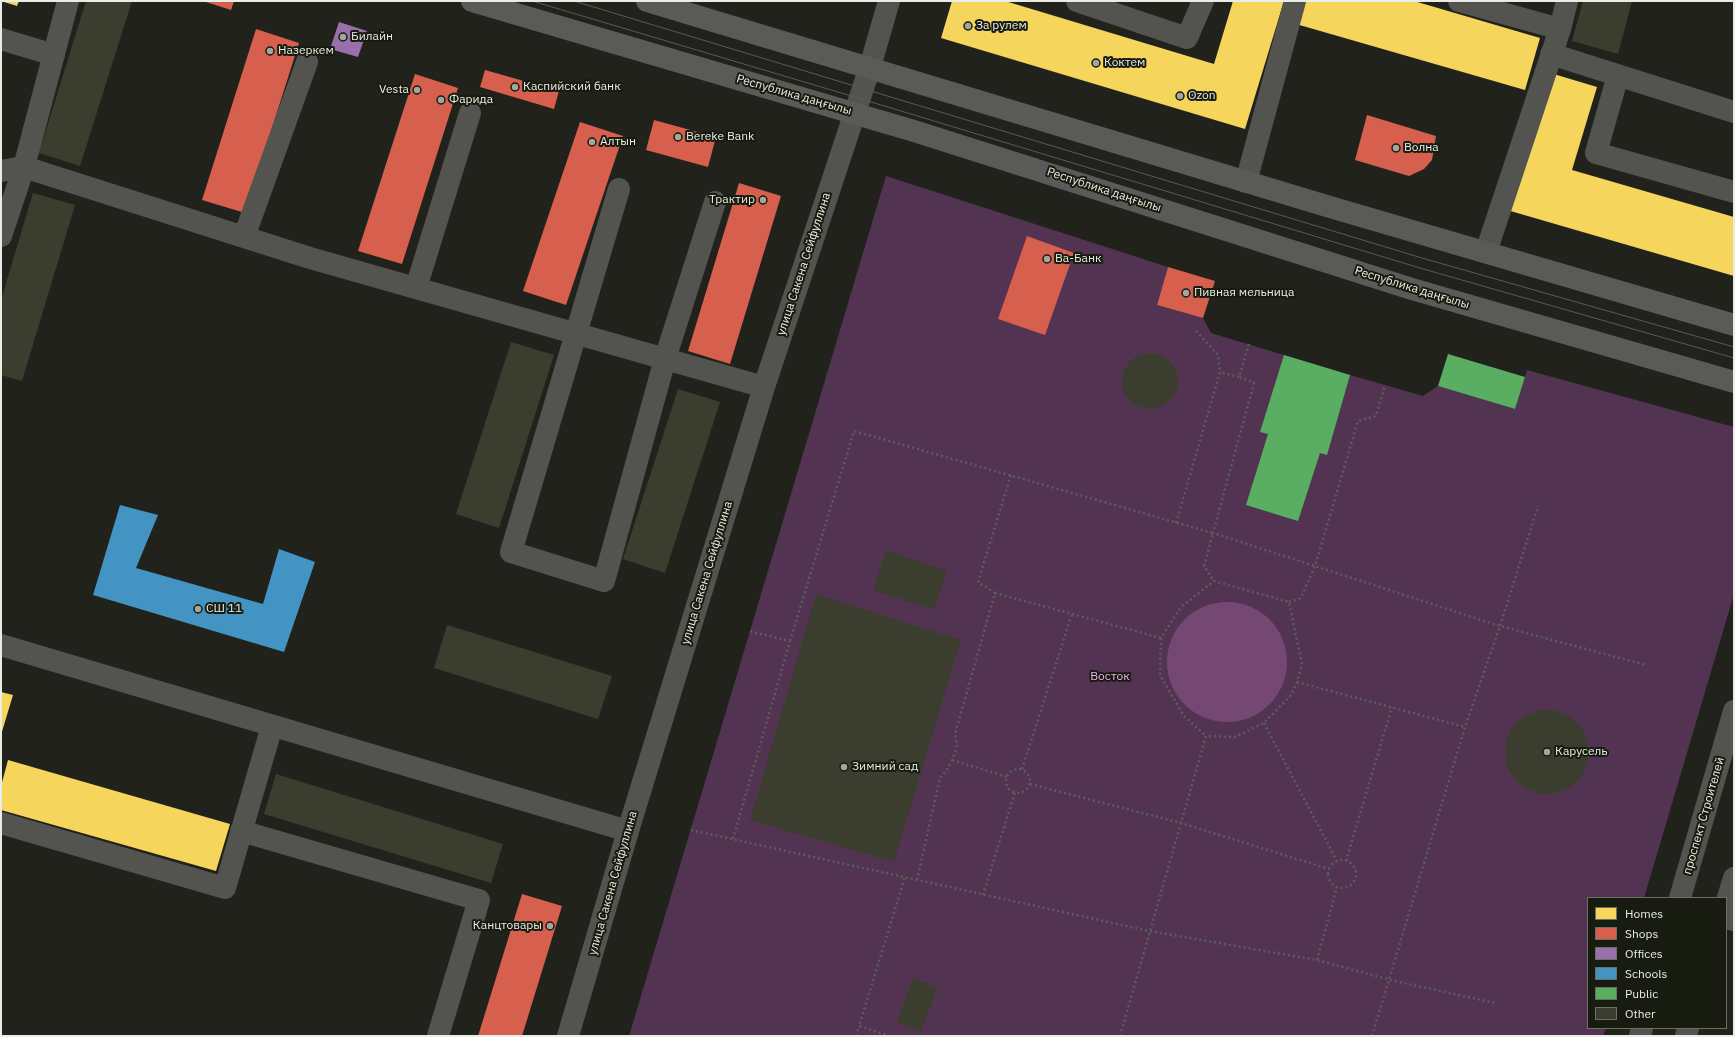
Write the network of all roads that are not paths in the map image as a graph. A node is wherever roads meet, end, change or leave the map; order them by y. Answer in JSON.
{"nodes":[{"id":1,"x":68,"y":1,"type":"edge"},
{"id":2,"x":472,"y":1,"type":"edge"},
{"id":3,"x":647,"y":1,"type":"edge"},
{"id":4,"x":889,"y":1,"type":"edge"},
{"id":5,"x":1077,"y":1,"type":"edge"},
{"id":6,"x":1203,"y":1,"type":"edge"},
{"id":7,"x":1295,"y":1,"type":"edge"},
{"id":8,"x":1459,"y":1,"type":"edge"},
{"id":9,"x":1567,"y":1,"type":"edge"},
{"id":10,"x":1560,"y":29,"type":"junction"},
{"id":11,"x":1,"y":39,"type":"edge"},
{"id":12,"x":1551,"y":54,"type":"junction"},
{"id":13,"x":54,"y":55,"type":"junction"},
{"id":14,"x":308,"y":62,"type":"dead end"},
{"id":15,"x":870,"y":67,"type":"junction"},
{"id":16,"x":1618,"y":75,"type":"junction"},
{"id":17,"x":854,"y":112,"type":"junction"},
{"id":18,"x":1734,"y":112,"type":"edge"},
{"id":19,"x":470,"y":114,"type":"dead end"},
{"id":20,"x":24,"y":167,"type":"junction"},
{"id":21,"x":1,"y":171,"type":"edge"},
{"id":22,"x":1246,"y":182,"type":"junction"},
{"id":23,"x":619,"y":189,"type":"dead end"},
{"id":24,"x":1734,"y":192,"type":"edge"},
{"id":25,"x":715,"y":202,"type":"dead end"},
{"id":26,"x":1,"y":236,"type":"edge"},
{"id":27,"x":244,"y":237,"type":"junction"},
{"id":28,"x":1486,"y":252,"type":"junction"},
{"id":29,"x":416,"y":288,"type":"junction"},
{"id":30,"x":1734,"y":325,"type":"edge"},
{"id":31,"x":576,"y":334,"type":"junction"},
{"id":32,"x":665,"y":359,"type":"junction"},
{"id":33,"x":1734,"y":382,"type":"edge"},
{"id":34,"x":764,"y":387,"type":"junction"},
{"id":35,"x":1,"y":645,"type":"edge"},
{"id":36,"x":1734,"y":711,"type":"edge"},
{"id":37,"x":272,"y":726,"type":"junction"},
{"id":38,"x":1,"y":823,"type":"edge"},
{"id":39,"x":241,"y":831,"type":"junction"},
{"id":40,"x":628,"y":831,"type":"junction"},
{"id":41,"x":1734,"y":878,"type":"edge"},
{"id":42,"x":1680,"y":897,"type":"edge"},
{"id":43,"x":1727,"y":901,"type":"edge"},
{"id":44,"x":438,"y":1036,"type":"edge"},
{"id":45,"x":568,"y":1036,"type":"edge"}],
"edges":[{"from":1,"to":13,"type":"street"},
{"from":2,"to":17,"type":"main road","name":"Республика даңғылы"},
{"from":3,"to":15,"type":"main road"},
{"from":4,"to":15,"type":"street"},
{"from":5,"to":6,"type":"street"},
{"from":7,"to":22,"type":"street"},
{"from":8,"to":10,"type":"street"},
{"from":9,"to":10,"type":"street"},
{"from":10,"to":12,"type":"street"},
{"from":11,"to":13,"type":"street"},
{"from":12,"to":16,"type":"street"},
{"from":12,"to":28,"type":"street"},
{"from":13,"to":20,"type":"street"},
{"from":14,"to":27,"type":"street"},
{"from":15,"to":17,"type":"street","name":"улица Сакена Сейфуллина"},
{"from":15,"to":22,"type":"main road"},
{"from":16,"to":18,"type":"street"},
{"from":16,"to":24,"type":"street"},
{"from":17,"to":33,"type":"main road","name":"Республика даңғылы"},
{"from":17,"to":34,"type":"street","name":"улица Сакена Сейфуллина"},
{"from":19,"to":29,"type":"street"},
{"from":20,"to":21,"type":"street"},
{"from":20,"to":26,"type":"street"},
{"from":20,"to":27,"type":"street"},
{"from":22,"to":28,"type":"main road"},
{"from":23,"to":31,"type":"street"},
{"from":25,"to":32,"type":"street"},
{"from":27,"to":29,"type":"street"},
{"from":28,"to":30,"type":"main road"},
{"from":29,"to":31,"type":"street"},
{"from":31,"to":32,"type":"street"},
{"from":31,"to":32,"type":"street"},
{"from":32,"to":34,"type":"street"},
{"from":34,"to":40,"type":"street","name":"улица Сакена Сейфуллина"},
{"from":35,"to":37,"type":"street"},
{"from":36,"to":42,"type":"street","name":"проспект Строителей"},
{"from":37,"to":39,"type":"street"},
{"from":37,"to":40,"type":"street"},
{"from":38,"to":39,"type":"street"},
{"from":39,"to":44,"type":"street"},
{"from":40,"to":45,"type":"street","name":"улица Сакена Сейфуллина"},
{"from":41,"to":43,"type":"street"}]}
